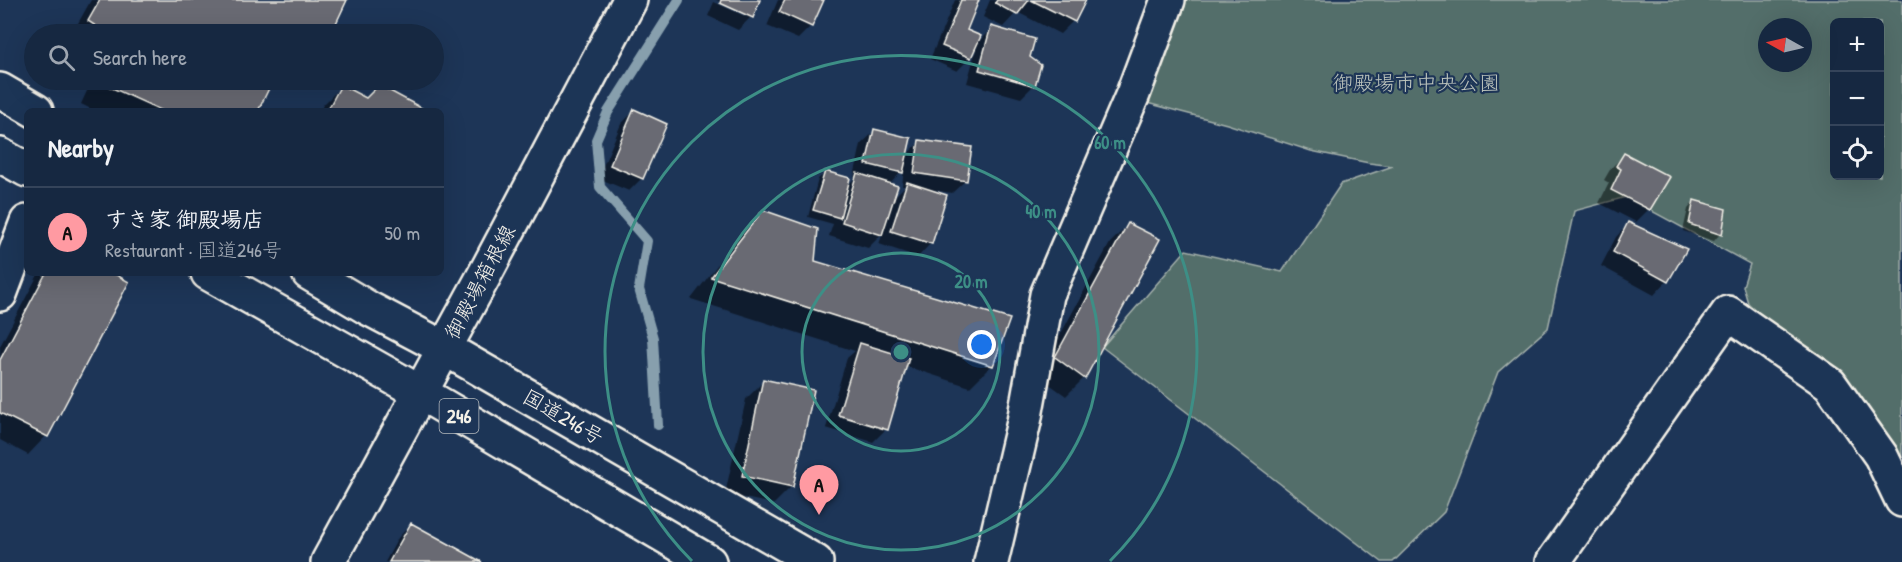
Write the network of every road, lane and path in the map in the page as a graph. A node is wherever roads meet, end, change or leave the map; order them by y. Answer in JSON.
{"nodes":[{"id":1,"x":630,"y":0,"type":"edge"},
{"id":2,"x":1168,"y":0,"type":"edge"},
{"id":3,"x":0,"y":90,"type":"edge"},
{"id":4,"x":31,"y":108,"type":"edge"},
{"id":5,"x":0,"y":155,"type":"edge"},
{"id":6,"x":24,"y":169,"type":"edge"},
{"id":7,"x":24,"y":230,"type":"edge"},
{"id":8,"x":213,"y":276,"type":"edge"},
{"id":9,"x":314,"y":276,"type":"edge"},
{"id":10,"x":0,"y":294,"type":"edge"},
{"id":11,"x":444,"y":348,"type":"junction"},
{"id":12,"x":421,"y":393,"type":"junction"},
{"id":13,"x":1902,"y":500,"type":"edge"},
{"id":14,"x":328,"y":562,"type":"edge"},
{"id":15,"x":708,"y":562,"type":"edge"},
{"id":16,"x":816,"y":562,"type":"edge"},
{"id":17,"x":991,"y":562,"type":"edge"},
{"id":18,"x":1553,"y":562,"type":"edge"}],
"edges":[{"from":1,"to":11,"type":"main road","name":"御殿場箱根線"},
{"from":2,"to":17,"type":"main road"},
{"from":3,"to":4,"type":"main road"},
{"from":5,"to":6,"type":"main road"},
{"from":7,"to":10,"type":"main road"},
{"from":8,"to":12,"type":"main road","number":"246"},
{"from":9,"to":11,"type":"main road","name":"国道246号","number":"246"},
{"from":11,"to":12,"type":"main road","name":"御殿場箱根線"},
{"from":11,"to":16,"type":"main road","name":"国道246号","number":"246"},
{"from":12,"to":14,"type":"main road","name":"御殿場箱根線"},
{"from":12,"to":15,"type":"main road","number":"246"},
{"from":13,"to":18,"type":"main road"}]}
